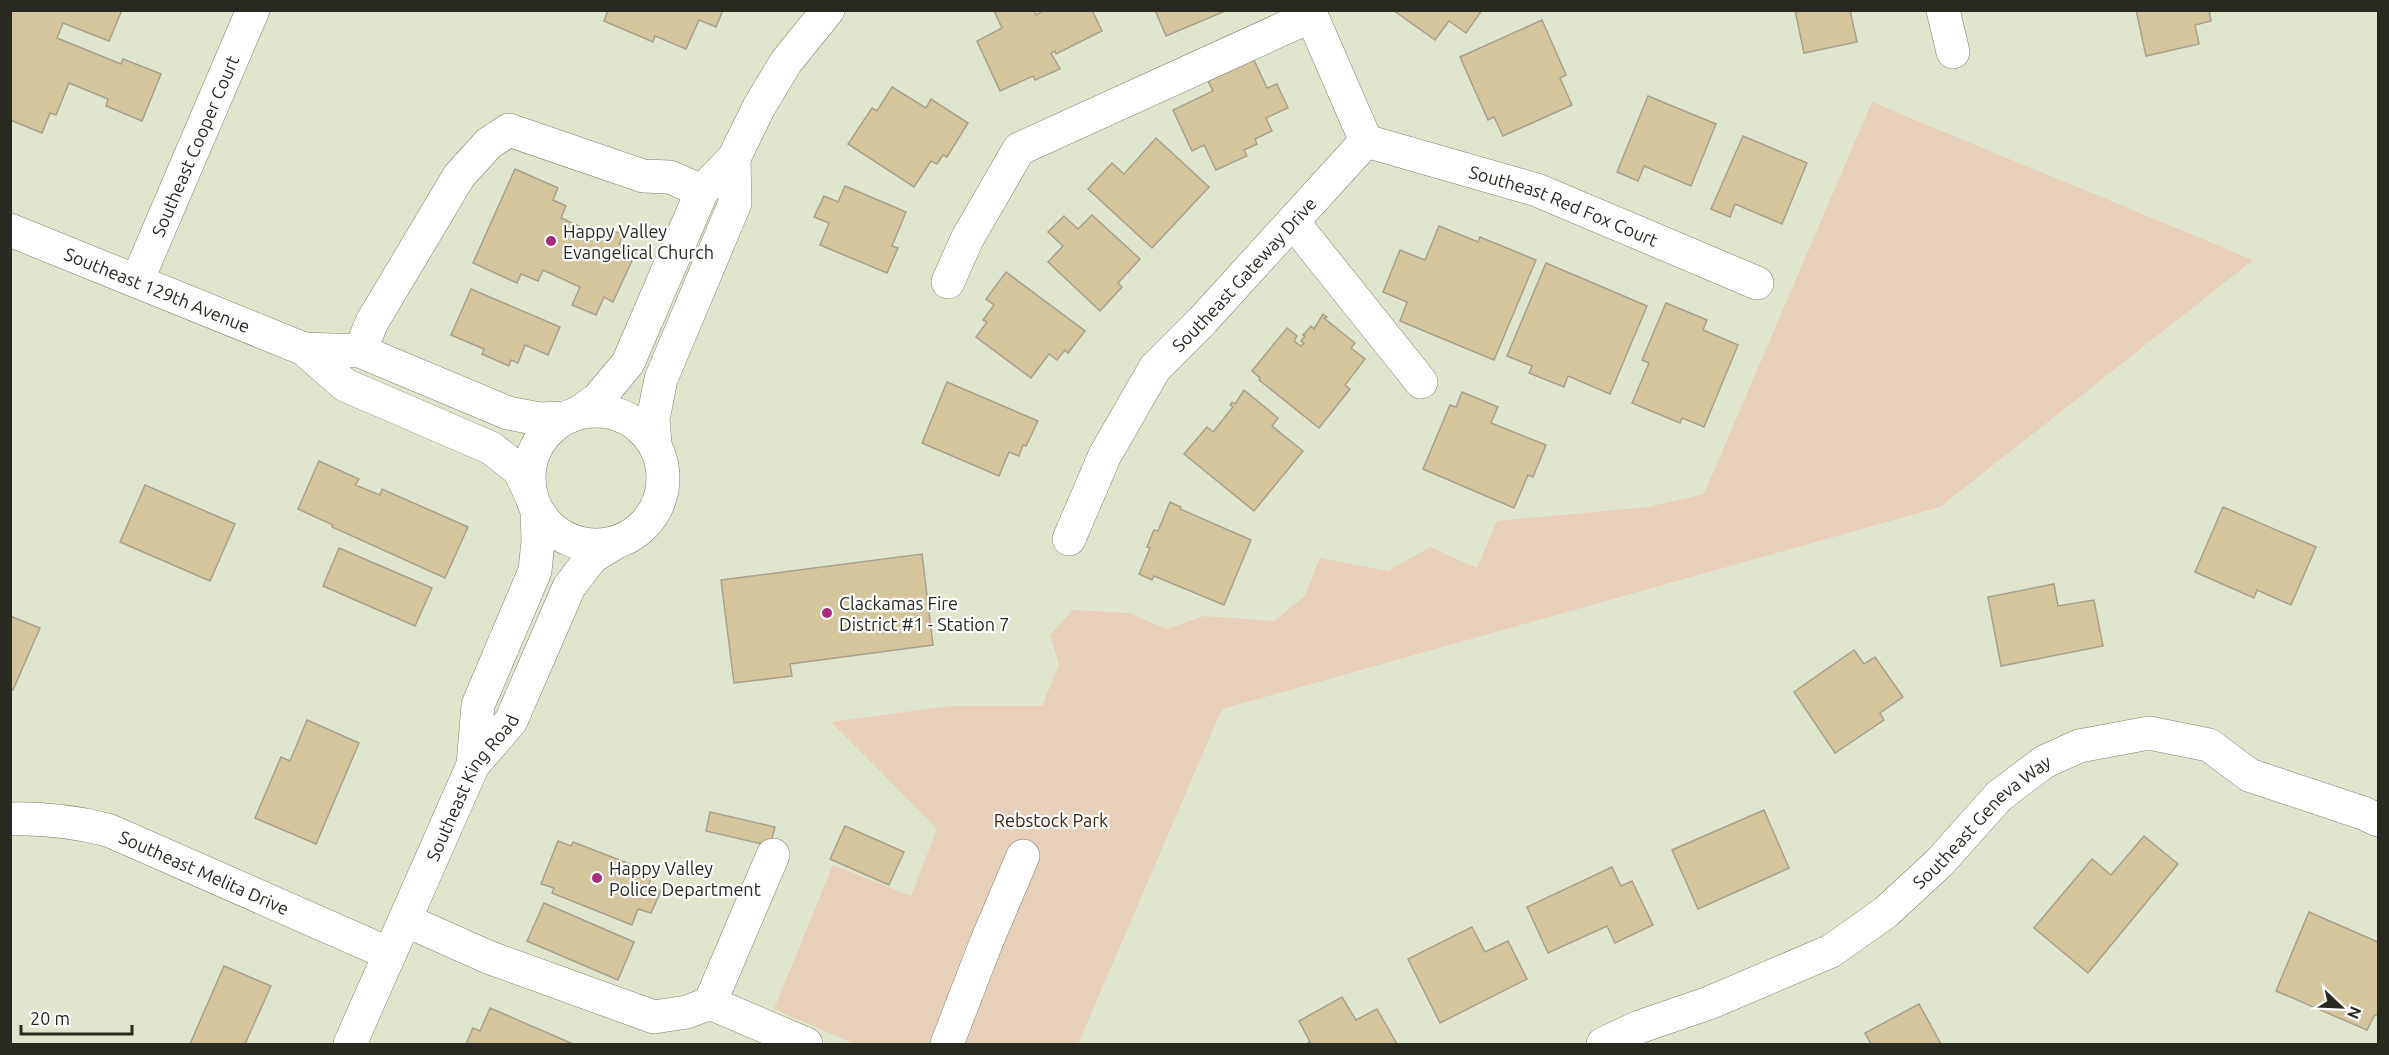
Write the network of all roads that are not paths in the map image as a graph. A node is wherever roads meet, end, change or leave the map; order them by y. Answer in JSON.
{"nodes":[{"id":1,"x":253,"y":10,"type":"edge"},
{"id":2,"x":828,"y":10,"type":"edge"},
{"id":3,"x":1943,"y":10,"type":"edge"},
{"id":4,"x":1310,"y":13,"type":"edge"},
{"id":5,"x":1953,"y":52,"type":"dead end"},
{"id":6,"x":1366,"y":141,"type":"junction"},
{"id":7,"x":734,"y":158,"type":"junction"},
{"id":8,"x":702,"y":191,"type":"junction"},
{"id":9,"x":1293,"y":222,"type":"junction"},
{"id":10,"x":10,"y":230,"type":"edge"},
{"id":11,"x":137,"y":281,"type":"junction"},
{"id":12,"x":948,"y":282,"type":"dead end"},
{"id":13,"x":1757,"y":283,"type":"dead end"},
{"id":14,"x":304,"y":349,"type":"junction"},
{"id":15,"x":360,"y":351,"type":"junction"},
{"id":16,"x":1421,"y":382,"type":"dead end"},
{"id":17,"x":572,"y":415,"type":"junction"},
{"id":18,"x":655,"y":444,"type":"junction"},
{"id":19,"x":534,"y":503,"type":"junction"},
{"id":20,"x":1069,"y":540,"type":"dead end"},
{"id":21,"x":613,"y":544,"type":"junction"},
{"id":22,"x":473,"y":765,"type":"junction"},
{"id":23,"x":10,"y":819,"type":"edge"},
{"id":24,"x":2379,"y":820,"type":"edge"},
{"id":25,"x":773,"y":855,"type":"dead end"},
{"id":26,"x":1023,"y":856,"type":"dead end"},
{"id":27,"x":405,"y":920,"type":"junction"},
{"id":28,"x":390,"y":954,"type":"junction"},
{"id":29,"x":710,"y":1003,"type":"junction"},
{"id":30,"x":350,"y":1044,"type":"edge"},
{"id":31,"x":806,"y":1044,"type":"edge"},
{"id":32,"x":947,"y":1044,"type":"edge"},
{"id":33,"x":1603,"y":1044,"type":"edge"}],
"edges":[{"from":1,"to":11,"type":"main road","name":"Southeast Cooper Court"},
{"from":2,"to":7,"type":"main road"},
{"from":3,"to":5,"type":"main road"},
{"from":4,"to":6,"type":"main road"},
{"from":4,"to":12,"type":"main road"},
{"from":6,"to":9,"type":"main road","name":"Southeast Gateway Drive"},
{"from":6,"to":13,"type":"main road","name":"Southeast Red Fox Court"},
{"from":7,"to":8,"type":"main road"},
{"from":7,"to":18,"type":"main road"},
{"from":8,"to":15,"type":"main road"},
{"from":8,"to":17,"type":"main road"},
{"from":9,"to":16,"type":"main road"},
{"from":9,"to":20,"type":"main road","name":"Southeast Gateway Drive"},
{"from":10,"to":11,"type":"main road","name":"Southeast 129th Avenue"},
{"from":11,"to":14,"type":"main road","name":"Southeast 129th Avenue"},
{"from":14,"to":15,"type":"main road","name":"Southeast 129th Avenue"},
{"from":14,"to":19,"type":"main road","name":"Southeast 129th Avenue"},
{"from":15,"to":17,"type":"main road","name":"Southeast 129th Avenue"},
{"from":17,"to":18,"type":"main road"},
{"from":17,"to":19,"type":"main road"},
{"from":18,"to":21,"type":"main road"},
{"from":19,"to":21,"type":"main road"},
{"from":19,"to":22,"type":"main road"},
{"from":21,"to":22,"type":"main road","name":"Southeast King Road"},
{"from":22,"to":27,"type":"main road","name":"Southeast King Road"},
{"from":23,"to":28,"type":"main road","name":"Southeast Melita Drive"},
{"from":24,"to":33,"type":"main road","name":"Southeast Geneva Way"},
{"from":25,"to":29,"type":"main road"},
{"from":26,"to":32,"type":"main road"},
{"from":27,"to":28,"type":"main road","name":"Southeast King Road"},
{"from":27,"to":29,"type":"main road"},
{"from":28,"to":30,"type":"main road","name":"Southeast King Road"},
{"from":29,"to":31,"type":"main road"}]}
